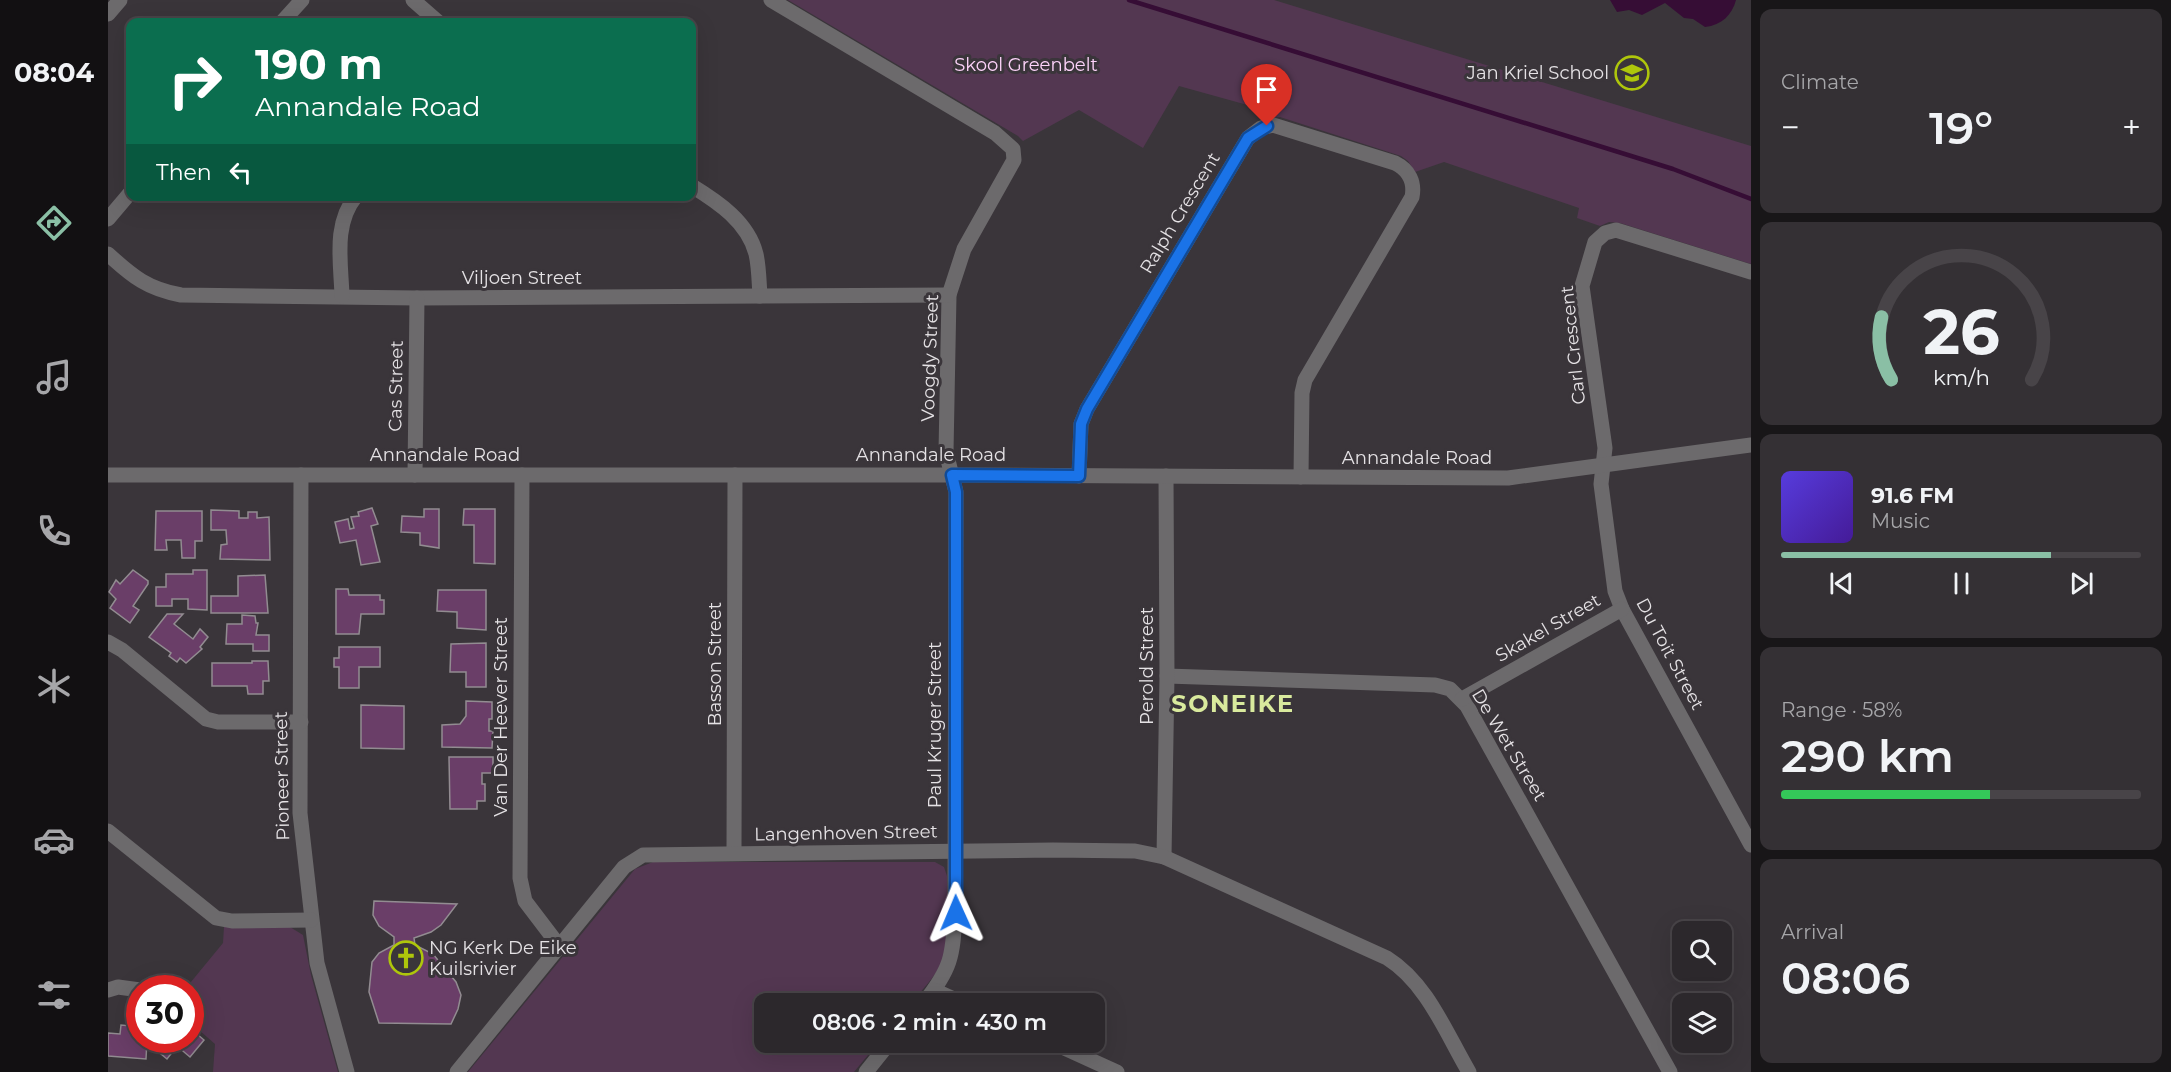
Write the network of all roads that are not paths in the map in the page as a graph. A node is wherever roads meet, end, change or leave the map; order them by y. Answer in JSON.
{"nodes":[{"id":1,"x":120,"y":0,"type":"edge"},
{"id":2,"x":302,"y":0,"type":"edge"},
{"id":3,"x":413,"y":0,"type":"edge"},
{"id":4,"x":771,"y":0,"type":"edge"},
{"id":5,"x":108,"y":14,"type":"edge"},
{"id":6,"x":286,"y":18,"type":"edge"},
{"id":7,"x":433,"y":18,"type":"edge"},
{"id":8,"x":696,"y":189,"type":"edge"},
{"id":9,"x":126,"y":199,"type":"edge"},
{"id":10,"x":352,"y":201,"type":"edge"},
{"id":11,"x":108,"y":219,"type":"edge"},
{"id":12,"x":108,"y":254,"type":"edge"},
{"id":13,"x":1751,"y":272,"type":"edge"},
{"id":14,"x":949,"y":295,"type":"junction"},
{"id":15,"x":342,"y":296,"type":"junction"},
{"id":16,"x":760,"y":296,"type":"junction"},
{"id":17,"x":417,"y":298,"type":"junction"},
{"id":18,"x":1751,"y":445,"type":"edge"},
{"id":19,"x":1603,"y":466,"type":"junction"},
{"id":20,"x":108,"y":475,"type":"edge"},
{"id":21,"x":301,"y":475,"type":"junction"},
{"id":22,"x":415,"y":475,"type":"junction"},
{"id":23,"x":522,"y":475,"type":"junction"},
{"id":24,"x":735,"y":475,"type":"junction"},
{"id":25,"x":952,"y":475,"type":"junction"},
{"id":26,"x":1079,"y":476,"type":"junction"},
{"id":27,"x":1166,"y":476,"type":"junction"},
{"id":28,"x":1300,"y":477,"type":"junction"},
{"id":29,"x":1622,"y":609,"type":"junction"},
{"id":30,"x":108,"y":642,"type":"edge"},
{"id":31,"x":1167,"y":676,"type":"junction"},
{"id":32,"x":1462,"y":699,"type":"junction"},
{"id":33,"x":301,"y":722,"type":"junction"},
{"id":34,"x":108,"y":831,"type":"edge"},
{"id":35,"x":1751,"y":845,"type":"edge"},
{"id":36,"x":954,"y":851,"type":"junction"},
{"id":37,"x":734,"y":853,"type":"junction"},
{"id":38,"x":1164,"y":857,"type":"junction"},
{"id":39,"x":311,"y":920,"type":"junction"},
{"id":40,"x":560,"y":947,"type":"junction"},
{"id":41,"x":126,"y":988,"type":"edge"},
{"id":42,"x":108,"y":990,"type":"edge"},
{"id":43,"x":934,"y":990,"type":"junction"},
{"id":44,"x":932,"y":993,"type":"edge"},
{"id":45,"x":941,"y":993,"type":"edge"},
{"id":46,"x":881,"y":1053,"type":"edge"},
{"id":47,"x":1075,"y":1053,"type":"edge"},
{"id":48,"x":347,"y":1072,"type":"edge"},
{"id":49,"x":457,"y":1072,"type":"edge"},
{"id":50,"x":866,"y":1072,"type":"edge"},
{"id":51,"x":1117,"y":1072,"type":"edge"},
{"id":52,"x":1469,"y":1072,"type":"edge"},
{"id":53,"x":1670,"y":1072,"type":"edge"}],
"edges":[{"from":1,"to":5,"type":"street"},
{"from":2,"to":6,"type":"street"},
{"from":3,"to":7,"type":"street"},
{"from":4,"to":14,"type":"street","name":"Voogdy Street"},
{"from":8,"to":16,"type":"street"},
{"from":9,"to":11,"type":"street"},
{"from":10,"to":15,"type":"street"},
{"from":12,"to":15,"type":"street","name":"Viljoen Street"},
{"from":13,"to":19,"type":"street","name":"Carl Crescent"},
{"from":14,"to":16,"type":"street","name":"Viljoen Street"},
{"from":14,"to":25,"type":"street","name":"Voogdy Street"},
{"from":15,"to":17,"type":"street","name":"Viljoen Street"},
{"from":16,"to":17,"type":"street","name":"Viljoen Street"},
{"from":17,"to":22,"type":"street","name":"Cas Street"},
{"from":18,"to":19,"type":"street","name":"Annandale Road"},
{"from":19,"to":28,"type":"street","name":"Annandale Road"},
{"from":19,"to":29,"type":"street","name":"Du Toit Street"},
{"from":20,"to":21,"type":"street","name":"Annandale Road"},
{"from":21,"to":22,"type":"street","name":"Annandale Road"},
{"from":21,"to":33,"type":"street","name":"Pioneer Street"},
{"from":22,"to":23,"type":"street","name":"Annandale Road"},
{"from":23,"to":24,"type":"street","name":"Annandale Road"},
{"from":23,"to":40,"type":"street","name":"Van Der Heever Street"},
{"from":24,"to":25,"type":"street","name":"Annandale Road"},
{"from":24,"to":37,"type":"street","name":"Basson Street"},
{"from":25,"to":26,"type":"street","name":"Annandale Road"},
{"from":25,"to":36,"type":"street","name":"Paul Kruger Street"},
{"from":26,"to":27,"type":"street","name":"Annandale Road"},
{"from":26,"to":28,"type":"street","name":"Ralph Crescent"},
{"from":27,"to":28,"type":"street","name":"Annandale Road"},
{"from":27,"to":31,"type":"street","name":"Perold Street"},
{"from":29,"to":32,"type":"street","name":"Skakel Street"},
{"from":29,"to":35,"type":"street","name":"Du Toit Street"},
{"from":30,"to":33,"type":"street"},
{"from":31,"to":32,"type":"street","name":"De Wet Street"},
{"from":31,"to":38,"type":"street","name":"Perold Street"},
{"from":32,"to":53,"type":"street","name":"De Wet Street"},
{"from":33,"to":39,"type":"street","name":"Pioneer Street"},
{"from":34,"to":39,"type":"street"},
{"from":36,"to":37,"type":"street","name":"Langenhoven Street"},
{"from":36,"to":38,"type":"street","name":"Langenhoven Street"},
{"from":36,"to":43,"type":"street","name":"Paul Kruger Street"},
{"from":37,"to":40,"type":"street","name":"Langenhoven Street"},
{"from":38,"to":52,"type":"street","name":"Langenhoven Street"},
{"from":39,"to":48,"type":"street","name":"Pioneer Street"},
{"from":40,"to":49,"type":"street","name":"Langenhoven Street"},
{"from":41,"to":42,"type":"street"},
{"from":43,"to":44,"type":"street","name":"Paul Kruger Street"},
{"from":43,"to":45,"type":"street"},
{"from":46,"to":50,"type":"street"},
{"from":47,"to":51,"type":"street"}]}
